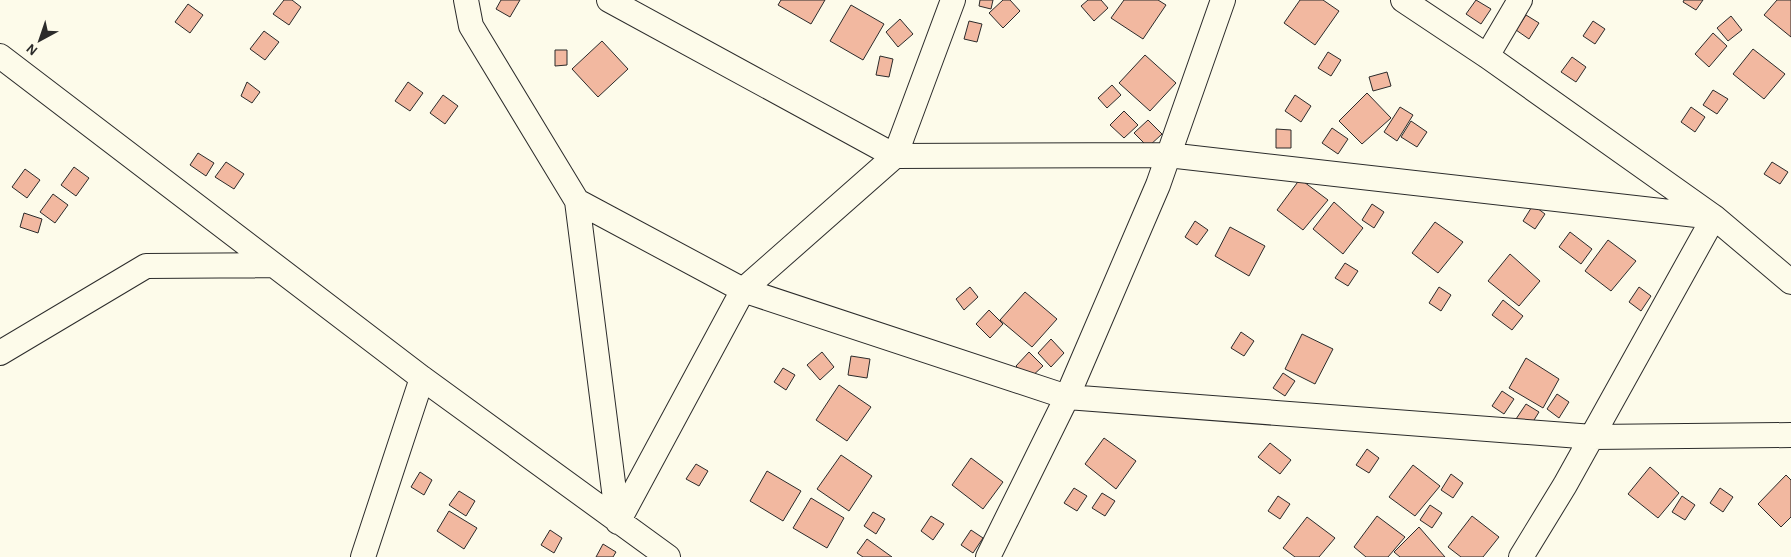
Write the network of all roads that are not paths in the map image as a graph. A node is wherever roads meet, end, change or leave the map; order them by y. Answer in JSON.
{"nodes":[{"id":1,"x":466,"y":0,"type":"edge"},
{"id":2,"x":609,"y":0,"type":"edge"},
{"id":3,"x":953,"y":0,"type":"edge"},
{"id":4,"x":1223,"y":0,"type":"edge"},
{"id":5,"x":1403,"y":0,"type":"edge"},
{"id":6,"x":1520,"y":0,"type":"edge"},
{"id":7,"x":0,"y":56,"type":"edge"},
{"id":8,"x":1487,"y":56,"type":"junction"},
{"id":9,"x":1168,"y":155,"type":"junction"},
{"id":10,"x":895,"y":156,"type":"junction"},
{"id":11,"x":577,"y":201,"type":"junction"},
{"id":12,"x":1714,"y":218,"type":"junction"},
{"id":13,"x":273,"y":265,"type":"junction"},
{"id":14,"x":1791,"y":282,"type":"edge"},
{"id":15,"x":743,"y":290,"type":"junction"},
{"id":16,"x":0,"y":353,"type":"edge"},
{"id":17,"x":422,"y":378,"type":"junction"},
{"id":18,"x":1067,"y":397,"type":"junction"},
{"id":19,"x":1791,"y":435,"type":"edge"},
{"id":20,"x":1593,"y":437,"type":"junction"},
{"id":21,"x":618,"y":522,"type":"junction"},
{"id":22,"x":363,"y":557,"type":"edge"},
{"id":23,"x":668,"y":557,"type":"edge"},
{"id":24,"x":988,"y":557,"type":"edge"},
{"id":25,"x":1521,"y":557,"type":"edge"}],
"edges":[{"from":1,"to":11,"type":"street"},
{"from":2,"to":10,"type":"street"},
{"from":3,"to":10,"type":"street"},
{"from":4,"to":9,"type":"street"},
{"from":5,"to":8,"type":"street"},
{"from":6,"to":8,"type":"street"},
{"from":7,"to":13,"type":"street"},
{"from":8,"to":12,"type":"street"},
{"from":9,"to":10,"type":"street"},
{"from":9,"to":12,"type":"street"},
{"from":9,"to":18,"type":"street"},
{"from":10,"to":15,"type":"street"},
{"from":11,"to":15,"type":"street"},
{"from":11,"to":21,"type":"street"},
{"from":12,"to":14,"type":"street"},
{"from":12,"to":20,"type":"street"},
{"from":13,"to":16,"type":"street"},
{"from":13,"to":17,"type":"street"},
{"from":15,"to":18,"type":"street"},
{"from":15,"to":21,"type":"street"},
{"from":17,"to":21,"type":"street"},
{"from":17,"to":22,"type":"street"},
{"from":18,"to":20,"type":"street"},
{"from":18,"to":24,"type":"street"},
{"from":19,"to":20,"type":"street"},
{"from":20,"to":25,"type":"street"},
{"from":21,"to":23,"type":"street"}]}
